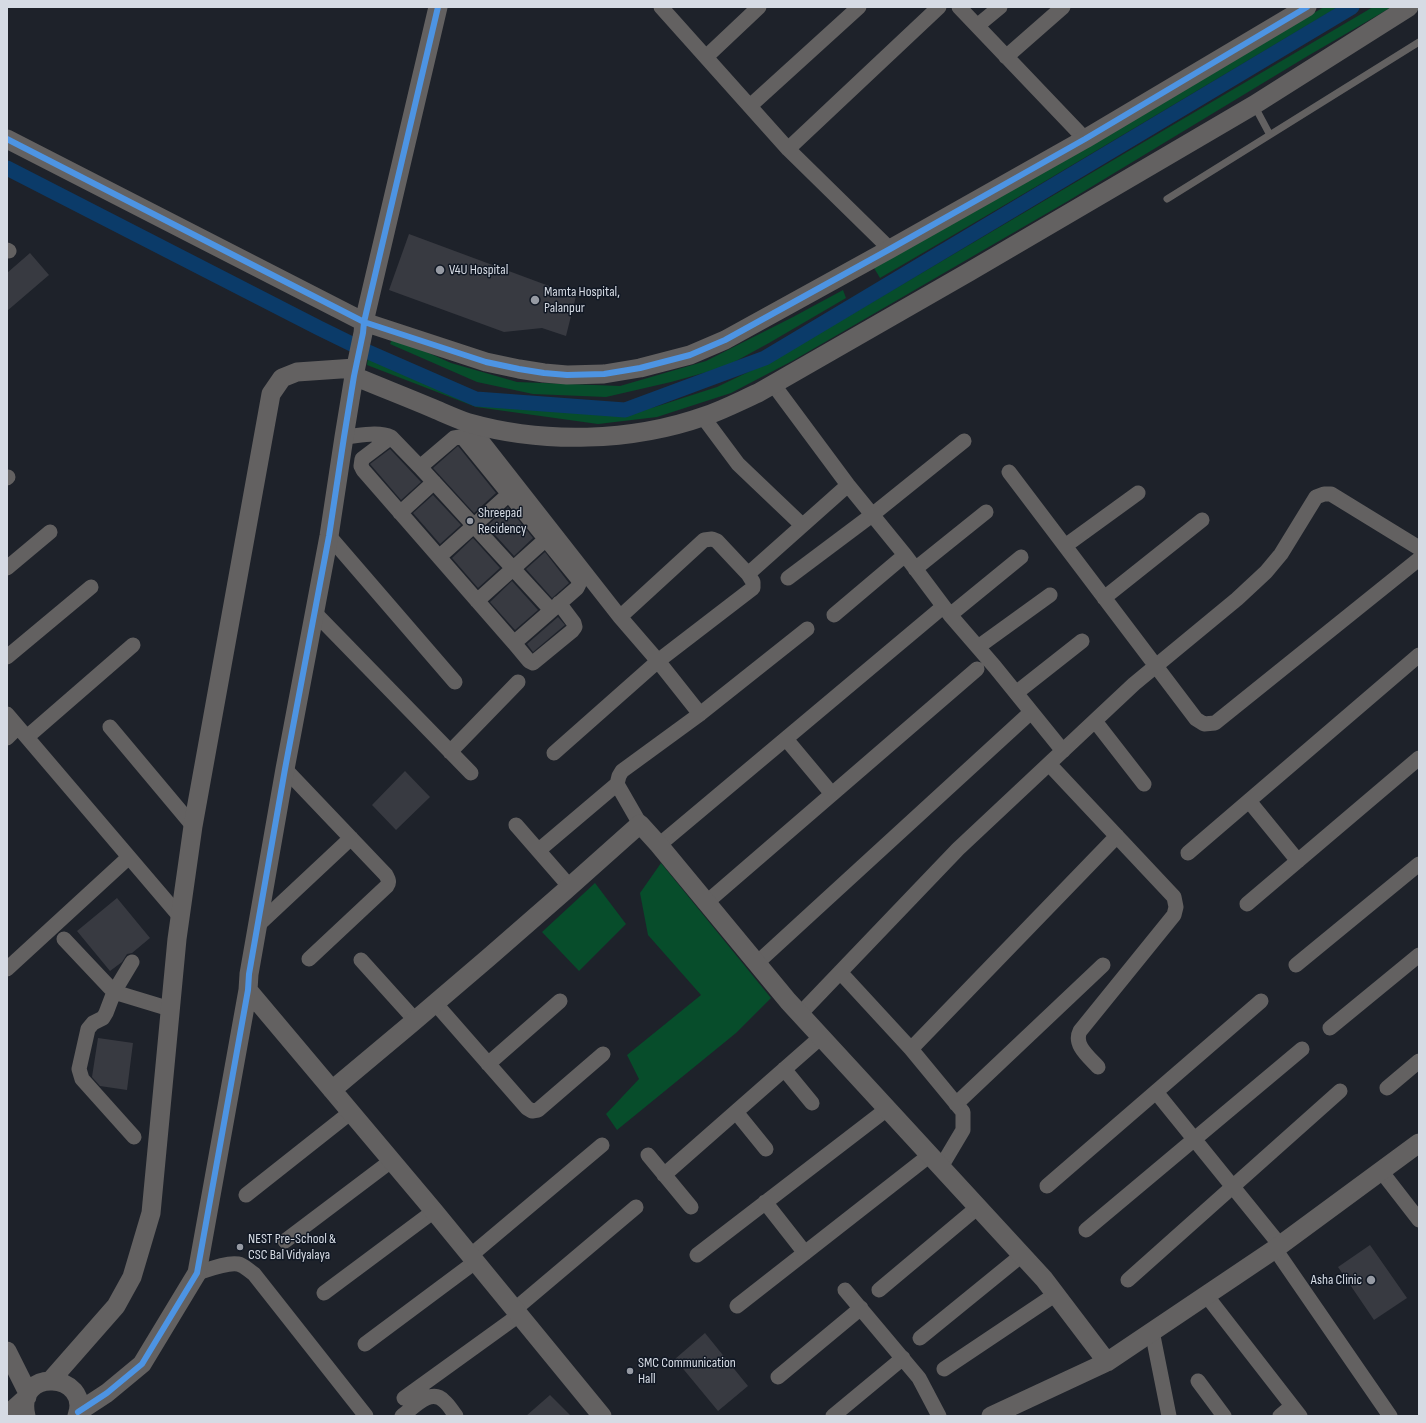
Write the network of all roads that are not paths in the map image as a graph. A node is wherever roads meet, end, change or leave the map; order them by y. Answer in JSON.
{"nodes":[{"id":1,"x":438,"y":7,"type":"edge"},
{"id":2,"x":661,"y":7,"type":"edge"},
{"id":3,"x":759,"y":7,"type":"edge"},
{"id":4,"x":859,"y":7,"type":"edge"},
{"id":5,"x":939,"y":7,"type":"edge"},
{"id":6,"x":959,"y":7,"type":"edge"},
{"id":7,"x":1000,"y":7,"type":"edge"},
{"id":8,"x":1063,"y":7,"type":"edge"},
{"id":9,"x":1307,"y":7,"type":"edge"},
{"id":10,"x":1409,"y":7,"type":"edge"},
{"id":11,"x":977,"y":26,"type":"junction"},
{"id":12,"x":1419,"y":42,"type":"edge"},
{"id":13,"x":706,"y":57,"type":"junction"},
{"id":14,"x":1006,"y":57,"type":"junction"},
{"id":15,"x":1254,"y":105,"type":"junction"},
{"id":16,"x":750,"y":106,"type":"junction"},
{"id":17,"x":1270,"y":135,"type":"junction"},
{"id":18,"x":7,"y":139,"type":"edge"},
{"id":19,"x":1085,"y":139,"type":"junction"},
{"id":20,"x":788,"y":149,"type":"junction"},
{"id":21,"x":1167,"y":199,"type":"dead end"},
{"id":22,"x":890,"y":249,"type":"junction"},
{"id":23,"x":363,"y":328,"type":"junction"},
{"id":24,"x":356,"y":366,"type":"junction"},
{"id":25,"x":773,"y":384,"type":"junction"},
{"id":26,"x":703,"y":417,"type":"junction"},
{"id":27,"x":468,"y":423,"type":"junction"},
{"id":28,"x":344,"y":437,"type":"junction"},
{"id":29,"x":391,"y":438,"type":"junction"},
{"id":30,"x":964,"y":441,"type":"dead end"},
{"id":31,"x":420,"y":467,"type":"junction"},
{"id":32,"x":1009,"y":472,"type":"dead end"},
{"id":33,"x":434,"y":482,"type":"junction"},
{"id":34,"x":848,"y":485,"type":"junction"},
{"id":35,"x":509,"y":494,"type":"junction"},
{"id":36,"x":1138,"y":494,"type":"dead end"},
{"id":37,"x":986,"y":512,"type":"dead end"},
{"id":38,"x":400,"y":513,"type":"junction"},
{"id":39,"x":872,"y":515,"type":"junction"},
{"id":40,"x":1202,"y":520,"type":"dead end"},
{"id":41,"x":802,"y":525,"type":"junction"},
{"id":42,"x":474,"y":526,"type":"junction"},
{"id":43,"x":50,"y":532,"type":"dead end"},
{"id":44,"x":329,"y":536,"type":"junction"},
{"id":45,"x":546,"y":539,"type":"junction"},
{"id":46,"x":1065,"y":546,"type":"junction"},
{"id":47,"x":1419,"y":548,"type":"edge"},
{"id":48,"x":905,"y":555,"type":"junction"},
{"id":49,"x":439,"y":557,"type":"junction"},
{"id":50,"x":1021,"y":557,"type":"dead end"},
{"id":51,"x":1419,"y":559,"type":"edge"},
{"id":52,"x":7,"y":568,"type":"edge"},
{"id":53,"x":513,"y":568,"type":"junction"},
{"id":54,"x":915,"y":569,"type":"junction"},
{"id":55,"x":748,"y":574,"type":"junction"},
{"id":56,"x":788,"y":578,"type":"dead end"},
{"id":57,"x":91,"y":586,"type":"dead end"},
{"id":58,"x":1050,"y":594,"type":"dead end"},
{"id":59,"x":1104,"y":598,"type":"junction"},
{"id":60,"x":477,"y":601,"type":"junction"},
{"id":61,"x":555,"y":607,"type":"junction"},
{"id":62,"x":315,"y":613,"type":"junction"},
{"id":63,"x":944,"y":613,"type":"junction"},
{"id":64,"x":834,"y":615,"type":"dead end"},
{"id":65,"x":620,"y":617,"type":"junction"},
{"id":66,"x":807,"y":630,"type":"dead end"},
{"id":67,"x":1082,"y":641,"type":"dead end"},
{"id":68,"x":514,"y":643,"type":"junction"},
{"id":69,"x":133,"y":645,"type":"dead end"},
{"id":70,"x":978,"y":648,"type":"junction"},
{"id":71,"x":1419,"y":655,"type":"edge"},
{"id":72,"x":7,"y":658,"type":"edge"},
{"id":73,"x":658,"y":661,"type":"junction"},
{"id":74,"x":1155,"y":666,"type":"junction"},
{"id":75,"x":977,"y":669,"type":"dead end"},
{"id":76,"x":455,"y":682,"type":"dead end"},
{"id":77,"x":518,"y":682,"type":"dead end"},
{"id":78,"x":1016,"y":692,"type":"junction"},
{"id":79,"x":1031,"y":712,"type":"junction"},
{"id":80,"x":7,"y":714,"type":"edge"},
{"id":81,"x":700,"y":714,"type":"junction"},
{"id":82,"x":1095,"y":721,"type":"junction"},
{"id":83,"x":110,"y":727,"type":"dead end"},
{"id":84,"x":22,"y":732,"type":"junction"},
{"id":85,"x":7,"y":738,"type":"edge"},
{"id":86,"x":786,"y":739,"type":"junction"},
{"id":87,"x":1063,"y":751,"type":"junction"},
{"id":88,"x":450,"y":752,"type":"junction"},
{"id":89,"x":554,"y":753,"type":"dead end"},
{"id":90,"x":1419,"y":758,"type":"edge"},
{"id":91,"x":1049,"y":764,"type":"junction"},
{"id":92,"x":285,"y":769,"type":"junction"},
{"id":93,"x":471,"y":774,"type":"dead end"},
{"id":94,"x":617,"y":784,"type":"junction"},
{"id":95,"x":1144,"y":784,"type":"dead end"},
{"id":96,"x":832,"y":794,"type":"junction"},
{"id":97,"x":1249,"y":801,"type":"junction"},
{"id":98,"x":640,"y":824,"type":"junction"},
{"id":99,"x":516,"y":825,"type":"dead end"},
{"id":100,"x":193,"y":826,"type":"junction"},
{"id":101,"x":1117,"y":836,"type":"junction"},
{"id":102,"x":351,"y":838,"type":"junction"},
{"id":103,"x":659,"y":845,"type":"junction"},
{"id":104,"x":538,"y":850,"type":"junction"},
{"id":105,"x":1188,"y":853,"type":"dead end"},
{"id":106,"x":129,"y":857,"type":"junction"},
{"id":107,"x":1298,"y":860,"type":"junction"},
{"id":108,"x":1419,"y":864,"type":"edge"},
{"id":109,"x":570,"y":887,"type":"junction"},
{"id":110,"x":707,"y":902,"type":"junction"},
{"id":111,"x":1247,"y":904,"type":"dead end"},
{"id":112,"x":181,"y":918,"type":"junction"},
{"id":113,"x":257,"y":926,"type":"junction"},
{"id":114,"x":64,"y":938,"type":"dead end"},
{"id":115,"x":1419,"y":955,"type":"edge"},
{"id":116,"x":309,"y":958,"type":"dead end"},
{"id":117,"x":361,"y":960,"type":"dead end"},
{"id":118,"x":132,"y":962,"type":"dead end"},
{"id":119,"x":757,"y":963,"type":"junction"},
{"id":120,"x":1103,"y":965,"type":"dead end"},
{"id":121,"x":1296,"y":965,"type":"dead end"},
{"id":122,"x":7,"y":969,"type":"edge"},
{"id":123,"x":840,"y":972,"type":"junction"},
{"id":124,"x":248,"y":990,"type":"junction"},
{"id":125,"x":114,"y":992,"type":"junction"},
{"id":126,"x":560,"y":1001,"type":"dead end"},
{"id":127,"x":1261,"y":1001,"type":"dead end"},
{"id":128,"x":435,"y":1003,"type":"junction"},
{"id":129,"x":170,"y":1009,"type":"junction"},
{"id":130,"x":800,"y":1014,"type":"junction"},
{"id":131,"x":416,"y":1021,"type":"junction"},
{"id":132,"x":1330,"y":1028,"type":"dead end"},
{"id":133,"x":821,"y":1037,"type":"junction"},
{"id":134,"x":911,"y":1049,"type":"junction"},
{"id":135,"x":1302,"y":1049,"type":"dead end"},
{"id":136,"x":603,"y":1054,"type":"dead end"},
{"id":137,"x":1419,"y":1061,"type":"edge"},
{"id":138,"x":488,"y":1064,"type":"junction"},
{"id":139,"x":1098,"y":1067,"type":"dead end"},
{"id":140,"x":784,"y":1069,"type":"junction"},
{"id":141,"x":1387,"y":1088,"type":"dead end"},
{"id":142,"x":332,"y":1090,"type":"junction"},
{"id":143,"x":1340,"y":1091,"type":"dead end"},
{"id":144,"x":1156,"y":1092,"type":"junction"},
{"id":145,"x":812,"y":1103,"type":"dead end"},
{"id":146,"x":956,"y":1104,"type":"junction"},
{"id":147,"x":886,"y":1109,"type":"junction"},
{"id":148,"x":351,"y":1112,"type":"junction"},
{"id":149,"x":736,"y":1112,"type":"junction"},
{"id":150,"x":134,"y":1137,"type":"dead end"},
{"id":151,"x":1194,"y":1139,"type":"junction"},
{"id":152,"x":1419,"y":1143,"type":"edge"},
{"id":153,"x":602,"y":1145,"type":"dead end"},
{"id":154,"x":766,"y":1149,"type":"dead end"},
{"id":155,"x":648,"y":1155,"type":"dead end"},
{"id":156,"x":391,"y":1161,"type":"junction"},
{"id":157,"x":936,"y":1161,"type":"junction"},
{"id":158,"x":1381,"y":1171,"type":"junction"},
{"id":159,"x":664,"y":1175,"type":"junction"},
{"id":160,"x":1047,"y":1186,"type":"dead end"},
{"id":161,"x":1233,"y":1187,"type":"junction"},
{"id":162,"x":246,"y":1195,"type":"dead end"},
{"id":163,"x":765,"y":1202,"type":"junction"},
{"id":164,"x":636,"y":1207,"type":"dead end"},
{"id":165,"x":691,"y":1207,"type":"dead end"},
{"id":166,"x":978,"y":1207,"type":"junction"},
{"id":167,"x":434,"y":1211,"type":"junction"},
{"id":168,"x":1419,"y":1220,"type":"edge"},
{"id":169,"x":1086,"y":1230,"type":"dead end"},
{"id":170,"x":284,"y":1241,"type":"dead end"},
{"id":171,"x":1277,"y":1247,"type":"junction"},
{"id":172,"x":805,"y":1253,"type":"junction"},
{"id":173,"x":697,"y":1254,"type":"dead end"},
{"id":174,"x":1022,"y":1255,"type":"junction"},
{"id":175,"x":473,"y":1259,"type":"junction"},
{"id":176,"x":196,"y":1273,"type":"junction"},
{"id":177,"x":1128,"y":1280,"type":"dead end"},
{"id":178,"x":846,"y":1290,"type":"dead end"},
{"id":179,"x":879,"y":1290,"type":"dead end"},
{"id":180,"x":324,"y":1293,"type":"dead end"},
{"id":181,"x":1056,"y":1294,"type":"junction"},
{"id":182,"x":1206,"y":1295,"type":"junction"},
{"id":183,"x":737,"y":1306,"type":"dead end"},
{"id":184,"x":861,"y":1308,"type":"junction"},
{"id":185,"x":516,"y":1312,"type":"junction"},
{"id":186,"x":1152,"y":1331,"type":"junction"},
{"id":187,"x":920,"y":1338,"type":"dead end"},
{"id":188,"x":365,"y":1344,"type":"dead end"},
{"id":189,"x":8,"y":1352,"type":"edge"},
{"id":190,"x":903,"y":1358,"type":"junction"},
{"id":191,"x":1107,"y":1362,"type":"junction"},
{"id":192,"x":944,"y":1369,"type":"dead end"},
{"id":193,"x":778,"y":1377,"type":"dead end"},
{"id":194,"x":48,"y":1380,"type":"junction"},
{"id":195,"x":1198,"y":1380,"type":"dead end"},
{"id":196,"x":28,"y":1395,"type":"junction"},
{"id":197,"x":404,"y":1398,"type":"dead end"},
{"id":198,"x":1296,"y":1411,"type":"edge"},
{"id":199,"x":78,"y":1414,"type":"edge"},
{"id":200,"x":7,"y":1415,"type":"edge"},
{"id":201,"x":26,"y":1416,"type":"edge"},
{"id":202,"x":366,"y":1416,"type":"edge"},
{"id":203,"x":402,"y":1416,"type":"edge"},
{"id":204,"x":456,"y":1416,"type":"edge"},
{"id":205,"x":602,"y":1416,"type":"edge"},
{"id":206,"x":833,"y":1416,"type":"edge"},
{"id":207,"x":940,"y":1416,"type":"edge"},
{"id":208,"x":991,"y":1416,"type":"edge"},
{"id":209,"x":1169,"y":1416,"type":"edge"},
{"id":210,"x":1224,"y":1416,"type":"edge"},
{"id":211,"x":1280,"y":1416,"type":"edge"},
{"id":212,"x":1390,"y":1416,"type":"edge"}],
"edges":[{"from":1,"to":23,"type":"street"},
{"from":2,"to":13,"type":"street"},
{"from":3,"to":13,"type":"street"},
{"from":4,"to":16,"type":"street"},
{"from":5,"to":20,"type":"street"},
{"from":6,"to":11,"type":"street"},
{"from":7,"to":11,"type":"street"},
{"from":8,"to":14,"type":"street"},
{"from":9,"to":19,"type":"street"},
{"from":10,"to":15,"type":"street"},
{"from":11,"to":14,"type":"street"},
{"from":12,"to":17,"type":"lane"},
{"from":13,"to":16,"type":"street"},
{"from":14,"to":19,"type":"street"},
{"from":15,"to":17,"type":"lane"},
{"from":15,"to":25,"type":"street"},
{"from":16,"to":20,"type":"street"},
{"from":17,"to":21,"type":"lane"},
{"from":18,"to":23,"type":"street"},
{"from":19,"to":22,"type":"street"},
{"from":20,"to":22,"type":"street"},
{"from":22,"to":23,"type":"street"},
{"from":23,"to":24,"type":"street"},
{"from":24,"to":27,"type":"street"},
{"from":24,"to":28,"type":"street"},
{"from":24,"to":100,"type":"street"},
{"from":25,"to":26,"type":"street"},
{"from":25,"to":34,"type":"street"},
{"from":26,"to":27,"type":"street"},
{"from":26,"to":41,"type":"street"},
{"from":27,"to":65,"type":"street"},
{"from":28,"to":29,"type":"street"},
{"from":28,"to":44,"type":"street"},
{"from":29,"to":31,"type":"street"},
{"from":29,"to":38,"type":"street"},
{"from":30,"to":39,"type":"street"},
{"from":31,"to":33,"type":"street"},
{"from":31,"to":35,"type":"street"},
{"from":32,"to":46,"type":"street"},
{"from":33,"to":38,"type":"street"},
{"from":33,"to":42,"type":"street"},
{"from":34,"to":39,"type":"street"},
{"from":34,"to":41,"type":"street"},
{"from":35,"to":42,"type":"street"},
{"from":35,"to":45,"type":"street"},
{"from":36,"to":46,"type":"street"},
{"from":37,"to":54,"type":"street"},
{"from":38,"to":49,"type":"street"},
{"from":39,"to":48,"type":"street"},
{"from":39,"to":56,"type":"street"},
{"from":40,"to":59,"type":"street"},
{"from":41,"to":55,"type":"street"},
{"from":42,"to":49,"type":"street"},
{"from":42,"to":53,"type":"street"},
{"from":43,"to":52,"type":"street"},
{"from":44,"to":62,"type":"street"},
{"from":44,"to":76,"type":"street"},
{"from":45,"to":53,"type":"street"},
{"from":45,"to":61,"type":"street"},
{"from":46,"to":59,"type":"street"},
{"from":47,"to":74,"type":"street"},
{"from":48,"to":54,"type":"street"},
{"from":48,"to":64,"type":"street"},
{"from":49,"to":60,"type":"street"},
{"from":50,"to":63,"type":"street"},
{"from":51,"to":74,"type":"street"},
{"from":53,"to":60,"type":"street"},
{"from":53,"to":61,"type":"street"},
{"from":54,"to":63,"type":"street"},
{"from":55,"to":65,"type":"street"},
{"from":55,"to":73,"type":"street"},
{"from":57,"to":72,"type":"street"},
{"from":58,"to":70,"type":"street"},
{"from":59,"to":74,"type":"street"},
{"from":60,"to":68,"type":"street"},
{"from":61,"to":68,"type":"street"},
{"from":61,"to":68,"type":"street"},
{"from":62,"to":88,"type":"street"},
{"from":62,"to":92,"type":"street"},
{"from":63,"to":70,"type":"street"},
{"from":63,"to":86,"type":"street"},
{"from":65,"to":73,"type":"street"},
{"from":66,"to":81,"type":"street"},
{"from":67,"to":78,"type":"street"},
{"from":69,"to":84,"type":"street"},
{"from":70,"to":78,"type":"street"},
{"from":71,"to":97,"type":"street"},
{"from":73,"to":81,"type":"street"},
{"from":73,"to":89,"type":"street"},
{"from":74,"to":82,"type":"street"},
{"from":75,"to":96,"type":"street"},
{"from":77,"to":88,"type":"street"},
{"from":78,"to":79,"type":"street"},
{"from":79,"to":87,"type":"street"},
{"from":79,"to":119,"type":"street"},
{"from":80,"to":84,"type":"street"},
{"from":81,"to":94,"type":"street"},
{"from":82,"to":87,"type":"street"},
{"from":82,"to":95,"type":"street"},
{"from":83,"to":100,"type":"street"},
{"from":84,"to":85,"type":"street"},
{"from":84,"to":106,"type":"street"},
{"from":86,"to":96,"type":"street"},
{"from":86,"to":103,"type":"street"},
{"from":87,"to":91,"type":"street"},
{"from":88,"to":93,"type":"street"},
{"from":90,"to":107,"type":"street"},
{"from":91,"to":101,"type":"street"},
{"from":91,"to":123,"type":"street"},
{"from":92,"to":102,"type":"street"},
{"from":92,"to":113,"type":"street"},
{"from":94,"to":98,"type":"street"},
{"from":94,"to":104,"type":"street"},
{"from":96,"to":110,"type":"street"},
{"from":97,"to":105,"type":"street"},
{"from":97,"to":107,"type":"street"},
{"from":98,"to":103,"type":"street"},
{"from":98,"to":109,"type":"street"},
{"from":99,"to":104,"type":"street"},
{"from":100,"to":112,"type":"street"},
{"from":101,"to":134,"type":"street"},
{"from":101,"to":139,"type":"street"},
{"from":102,"to":113,"type":"street"},
{"from":102,"to":116,"type":"street"},
{"from":103,"to":110,"type":"street"},
{"from":104,"to":109,"type":"street"},
{"from":106,"to":112,"type":"street"},
{"from":106,"to":122,"type":"street"},
{"from":107,"to":111,"type":"street"},
{"from":108,"to":121,"type":"street"},
{"from":109,"to":128,"type":"street"},
{"from":110,"to":119,"type":"street"},
{"from":112,"to":129,"type":"street"},
{"from":113,"to":124,"type":"street"},
{"from":114,"to":125,"type":"street"},
{"from":115,"to":132,"type":"street"},
{"from":117,"to":131,"type":"street"},
{"from":118,"to":125,"type":"street"},
{"from":119,"to":130,"type":"street"},
{"from":120,"to":146,"type":"street"},
{"from":123,"to":130,"type":"street"},
{"from":123,"to":134,"type":"street"},
{"from":124,"to":142,"type":"street"},
{"from":124,"to":176,"type":"street"},
{"from":125,"to":129,"type":"street"},
{"from":125,"to":150,"type":"street"},
{"from":126,"to":138,"type":"street"},
{"from":127,"to":144,"type":"street"},
{"from":128,"to":131,"type":"street"},
{"from":128,"to":138,"type":"street"},
{"from":129,"to":194,"type":"street"},
{"from":130,"to":133,"type":"street"},
{"from":131,"to":142,"type":"street"},
{"from":133,"to":140,"type":"street"},
{"from":133,"to":147,"type":"street"},
{"from":134,"to":146,"type":"street"},
{"from":135,"to":151,"type":"street"},
{"from":136,"to":138,"type":"street"},
{"from":137,"to":141,"type":"street"},
{"from":140,"to":145,"type":"street"},
{"from":140,"to":149,"type":"street"},
{"from":142,"to":148,"type":"street"},
{"from":143,"to":161,"type":"street"},
{"from":144,"to":151,"type":"street"},
{"from":144,"to":160,"type":"street"},
{"from":146,"to":157,"type":"street"},
{"from":147,"to":157,"type":"street"},
{"from":147,"to":163,"type":"street"},
{"from":148,"to":156,"type":"street"},
{"from":148,"to":162,"type":"street"},
{"from":149,"to":154,"type":"street"},
{"from":149,"to":159,"type":"street"},
{"from":151,"to":161,"type":"street"},
{"from":151,"to":169,"type":"street"},
{"from":152,"to":158,"type":"street"},
{"from":153,"to":175,"type":"street"},
{"from":155,"to":159,"type":"street"},
{"from":156,"to":167,"type":"street"},
{"from":156,"to":170,"type":"street"},
{"from":157,"to":166,"type":"street"},
{"from":157,"to":172,"type":"street"},
{"from":158,"to":168,"type":"street"},
{"from":158,"to":171,"type":"street"},
{"from":159,"to":165,"type":"street"},
{"from":161,"to":171,"type":"street"},
{"from":161,"to":177,"type":"street"},
{"from":163,"to":172,"type":"street"},
{"from":163,"to":173,"type":"street"},
{"from":164,"to":185,"type":"street"},
{"from":166,"to":174,"type":"street"},
{"from":166,"to":179,"type":"street"},
{"from":167,"to":175,"type":"street"},
{"from":167,"to":180,"type":"street"},
{"from":171,"to":182,"type":"street"},
{"from":171,"to":212,"type":"street"},
{"from":172,"to":183,"type":"street"},
{"from":174,"to":181,"type":"street"},
{"from":174,"to":187,"type":"street"},
{"from":175,"to":185,"type":"street"},
{"from":175,"to":188,"type":"street"},
{"from":176,"to":199,"type":"street"},
{"from":176,"to":202,"type":"street"},
{"from":178,"to":184,"type":"street"},
{"from":181,"to":191,"type":"street"},
{"from":181,"to":192,"type":"street"},
{"from":182,"to":186,"type":"street"},
{"from":182,"to":198,"type":"street"},
{"from":184,"to":190,"type":"street"},
{"from":184,"to":193,"type":"street"},
{"from":185,"to":197,"type":"street"},
{"from":185,"to":205,"type":"street"},
{"from":186,"to":191,"type":"street"},
{"from":186,"to":209,"type":"street"},
{"from":189,"to":194,"type":"street"},
{"from":189,"to":196,"type":"street"},
{"from":190,"to":206,"type":"street"},
{"from":190,"to":207,"type":"street"},
{"from":191,"to":208,"type":"street"},
{"from":194,"to":196,"type":"street"},
{"from":194,"to":199,"type":"street"},
{"from":195,"to":210,"type":"street"},
{"from":196,"to":200,"type":"street"},
{"from":196,"to":201,"type":"street"},
{"from":198,"to":211,"type":"street"},
{"from":203,"to":204,"type":"street"}]}
